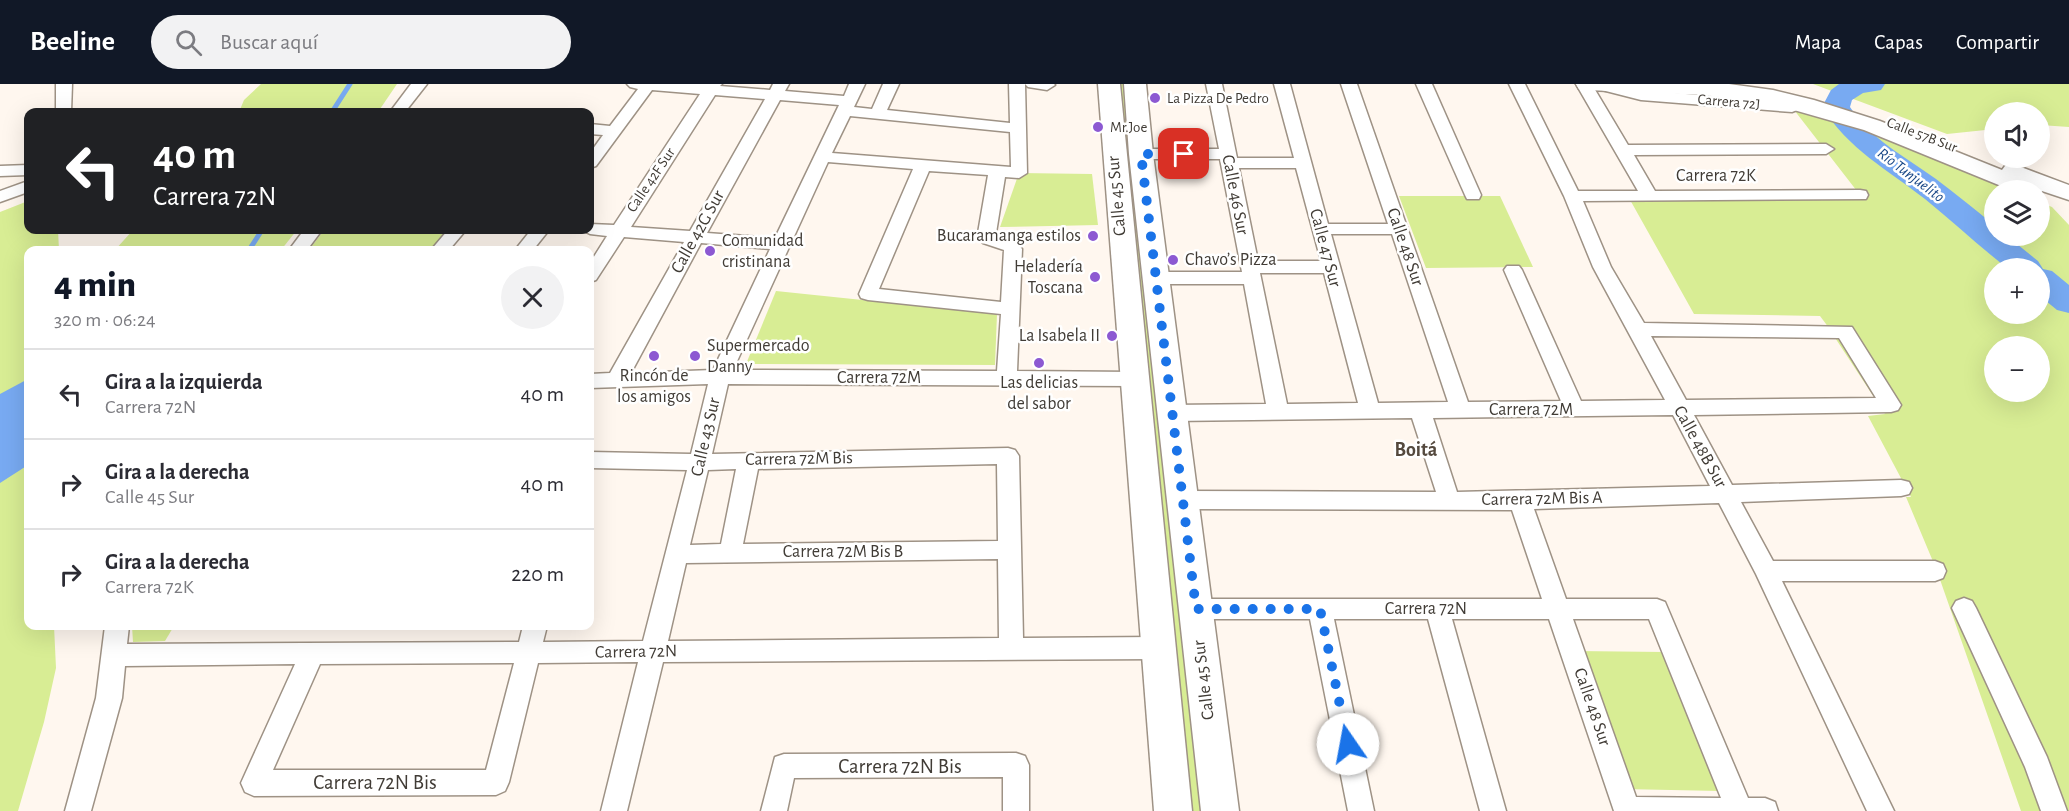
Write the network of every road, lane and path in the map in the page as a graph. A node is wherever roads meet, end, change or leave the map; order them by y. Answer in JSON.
{"nodes":[{"id":1,"x":64,"y":84,"type":"edge"},
{"id":2,"x":419,"y":84,"type":"edge"},
{"id":3,"x":635,"y":84,"type":"edge"},
{"id":4,"x":649,"y":84,"type":"edge"},
{"id":5,"x":891,"y":84,"type":"edge"},
{"id":6,"x":1017,"y":84,"type":"edge"},
{"id":7,"x":1109,"y":84,"type":"edge"},
{"id":8,"x":1135,"y":84,"type":"edge"},
{"id":9,"x":1214,"y":84,"type":"edge"},
{"id":10,"x":1282,"y":84,"type":"edge"},
{"id":11,"x":1349,"y":84,"type":"edge"},
{"id":12,"x":1424,"y":84,"type":"edge"},
{"id":13,"x":1517,"y":84,"type":"edge"},
{"id":14,"x":1585,"y":84,"type":"edge"},
{"id":15,"x":1596,"y":84,"type":"edge"},
{"id":16,"x":1749,"y":84,"type":"edge"},
{"id":17,"x":712,"y":86,"type":"edge"},
{"id":18,"x":778,"y":89,"type":"edge"},
{"id":19,"x":1778,"y":97,"type":"junction"},
{"id":20,"x":850,"y":99,"type":"edge"},
{"id":21,"x":64,"y":108,"type":"edge"},
{"id":22,"x":401,"y":108,"type":"edge"},
{"id":23,"x":877,"y":115,"type":"junction"},
{"id":24,"x":1884,"y":126,"type":"junction"},
{"id":25,"x":1017,"y":128,"type":"junction"},
{"id":26,"x":594,"y":129,"type":"edge"},
{"id":27,"x":613,"y":131,"type":"junction"},
{"id":28,"x":1826,"y":149,"type":"dead end"},
{"id":29,"x":1623,"y":150,"type":"junction"},
{"id":30,"x":1141,"y":154,"type":"junction"},
{"id":31,"x":594,"y":157,"type":"edge"},
{"id":32,"x":823,"y":157,"type":"junction"},
{"id":33,"x":1228,"y":159,"type":"junction"},
{"id":34,"x":1302,"y":163,"type":"junction"},
{"id":35,"x":923,"y":166,"type":"junction"},
{"id":36,"x":24,"y":170,"type":"edge"},
{"id":37,"x":0,"y":171,"type":"edge"},
{"id":38,"x":997,"y":172,"type":"junction"},
{"id":39,"x":2008,"y":180,"type":"edge"},
{"id":40,"x":24,"y":188,"type":"edge"},
{"id":41,"x":2069,"y":193,"type":"edge"},
{"id":42,"x":1473,"y":195,"type":"dead end"},
{"id":43,"x":1860,"y":195,"type":"dead end"},
{"id":44,"x":1572,"y":196,"type":"junction"},
{"id":45,"x":1650,"y":196,"type":"junction"},
{"id":46,"x":0,"y":197,"type":"edge"},
{"id":47,"x":2050,"y":198,"type":"edge"},
{"id":48,"x":2069,"y":206,"type":"edge"},
{"id":49,"x":594,"y":229,"type":"edge"},
{"id":50,"x":1320,"y":229,"type":"junction"},
{"id":51,"x":1399,"y":229,"type":"junction"},
{"id":52,"x":616,"y":232,"type":"junction"},
{"id":53,"x":454,"y":234,"type":"edge"},
{"id":54,"x":537,"y":234,"type":"edge"},
{"id":55,"x":694,"y":237,"type":"junction"},
{"id":56,"x":781,"y":243,"type":"junction"},
{"id":57,"x":443,"y":246,"type":"edge"},
{"id":58,"x":527,"y":246,"type":"edge"},
{"id":59,"x":1331,"y":267,"type":"junction"},
{"id":60,"x":594,"y":269,"type":"edge"},
{"id":61,"x":1514,"y":270,"type":"dead end"},
{"id":62,"x":1250,"y":272,"type":"junction"},
{"id":63,"x":1156,"y":278,"type":"junction"},
{"id":64,"x":1010,"y":309,"type":"junction"},
{"id":65,"x":1638,"y":329,"type":"junction"},
{"id":66,"x":720,"y":377,"type":"junction"},
{"id":67,"x":1007,"y":378,"type":"junction"},
{"id":68,"x":1134,"y":379,"type":"junction"},
{"id":69,"x":594,"y":381,"type":"edge"},
{"id":70,"x":616,"y":381,"type":"junction"},
{"id":71,"x":1679,"y":408,"type":"junction"},
{"id":72,"x":1420,"y":410,"type":"junction"},
{"id":73,"x":1461,"y":410,"type":"junction"},
{"id":74,"x":1575,"y":410,"type":"junction"},
{"id":75,"x":1370,"y":411,"type":"junction"},
{"id":76,"x":1278,"y":412,"type":"junction"},
{"id":77,"x":1172,"y":413,"type":"junction"},
{"id":78,"x":594,"y":460,"type":"edge"},
{"id":79,"x":749,"y":460,"type":"junction"},
{"id":80,"x":701,"y":462,"type":"junction"},
{"id":81,"x":1900,"y":488,"type":"dead end"},
{"id":82,"x":1726,"y":494,"type":"junction"},
{"id":83,"x":1183,"y":500,"type":"junction"},
{"id":84,"x":1449,"y":500,"type":"junction"},
{"id":85,"x":1520,"y":501,"type":"junction"},
{"id":86,"x":1009,"y":550,"type":"junction"},
{"id":87,"x":730,"y":553,"type":"junction"},
{"id":88,"x":677,"y":554,"type":"junction"},
{"id":89,"x":1766,"y":571,"type":"junction"},
{"id":90,"x":1935,"y":571,"type":"dead end"},
{"id":91,"x":1964,"y":608,"type":"dead end"},
{"id":92,"x":1196,"y":609,"type":"junction"},
{"id":93,"x":1320,"y":609,"type":"junction"},
{"id":94,"x":1437,"y":609,"type":"junction"},
{"id":95,"x":1558,"y":609,"type":"junction"},
{"id":96,"x":117,"y":630,"type":"edge"},
{"id":97,"x":535,"y":630,"type":"edge"},
{"id":98,"x":1158,"y":648,"type":"junction"},
{"id":99,"x":1011,"y":649,"type":"junction"},
{"id":100,"x":529,"y":652,"type":"junction"},
{"id":101,"x":653,"y":652,"type":"junction"},
{"id":102,"x":312,"y":654,"type":"junction"},
{"id":103,"x":115,"y":655,"type":"junction"},
{"id":104,"x":78,"y":811,"type":"edge"},
{"id":105,"x":614,"y":811,"type":"edge"},
{"id":106,"x":774,"y":811,"type":"edge"},
{"id":107,"x":1016,"y":811,"type":"edge"},
{"id":108,"x":1173,"y":811,"type":"edge"},
{"id":109,"x":1220,"y":811,"type":"edge"},
{"id":110,"x":1362,"y":811,"type":"edge"},
{"id":111,"x":1493,"y":811,"type":"edge"},
{"id":112,"x":1628,"y":811,"type":"edge"},
{"id":113,"x":1740,"y":811,"type":"edge"},
{"id":114,"x":1765,"y":811,"type":"edge"},
{"id":115,"x":1881,"y":811,"type":"edge"},
{"id":116,"x":2054,"y":811,"type":"edge"}],
"edges":[{"from":1,"to":21,"type":"street"},
{"from":2,"to":22,"type":"street"},
{"from":3,"to":4,"type":"street"},
{"from":4,"to":17,"type":"street"},
{"from":4,"to":27,"type":"street"},
{"from":5,"to":23,"type":"street"},
{"from":6,"to":25,"type":"street"},
{"from":7,"to":68,"type":"street","name":"Calle 45 Sur"},
{"from":8,"to":30,"type":"street","name":"Calle 45 Sur"},
{"from":9,"to":33,"type":"street","name":"Calle 46 Sur"},
{"from":10,"to":34,"type":"street","name":"Calle 47 Sur"},
{"from":11,"to":51,"type":"street","name":"Calle 48 Sur"},
{"from":12,"to":42,"type":"street"},
{"from":13,"to":44,"type":"street","name":"Calle 48B Sur"},
{"from":14,"to":15,"type":"street","name":"Carrera 72J"},
{"from":14,"to":29,"type":"street"},
{"from":15,"to":19,"type":"street","name":"Carrera 72J"},
{"from":16,"to":19,"type":"street","name":"Carrera 72J"},
{"from":17,"to":18,"type":"street"},
{"from":17,"to":52,"type":"street","name":"Calle 42F Sur"},
{"from":18,"to":20,"type":"street"},
{"from":18,"to":55,"type":"street","name":"Calle 42G Sur"},
{"from":19,"to":24,"type":"street","name":"Calle 57B Sur"},
{"from":20,"to":23,"type":"street"},
{"from":20,"to":32,"type":"street","name":"Calle 43 Sur"},
{"from":23,"to":25,"type":"street"},
{"from":24,"to":39,"type":"street","name":"Calle 57B Sur"},
{"from":24,"to":41,"type":"street","name":"Calle 57B Sur"},
{"from":25,"to":38,"type":"street"},
{"from":26,"to":27,"type":"street"},
{"from":27,"to":31,"type":"street"},
{"from":28,"to":29,"type":"street"},
{"from":29,"to":45,"type":"street"},
{"from":30,"to":33,"type":"street"},
{"from":30,"to":63,"type":"street","name":"Calle 45 Sur"},
{"from":32,"to":35,"type":"street"},
{"from":32,"to":56,"type":"street","name":"Calle 43 Sur"},
{"from":33,"to":34,"type":"street"},
{"from":33,"to":62,"type":"street","name":"Calle 46 Sur"},
{"from":34,"to":50,"type":"street","name":"Calle 47 Sur"},
{"from":35,"to":38,"type":"street"},
{"from":35,"to":64,"type":"street"},
{"from":36,"to":37,"type":"street"},
{"from":38,"to":64,"type":"street"},
{"from":40,"to":46,"type":"street"},
{"from":43,"to":45,"type":"street","name":"Carrera 72K"},
{"from":44,"to":45,"type":"street","name":"Carrera 72K"},
{"from":44,"to":65,"type":"street","name":"Calle 48B Sur"},
{"from":47,"to":48,"type":"street"},
{"from":49,"to":52,"type":"street"},
{"from":50,"to":51,"type":"street"},
{"from":50,"to":59,"type":"street","name":"Calle 47 Sur"},
{"from":51,"to":73,"type":"street","name":"Calle 48 Sur"},
{"from":52,"to":55,"type":"street"},
{"from":52,"to":60,"type":"street","name":"Calle 42F Sur"},
{"from":53,"to":57,"type":"street"},
{"from":54,"to":58,"type":"street"},
{"from":55,"to":56,"type":"street"},
{"from":55,"to":70,"type":"street","name":"Calle 42G Sur"},
{"from":56,"to":66,"type":"street","name":"Calle 43 Sur"},
{"from":59,"to":62,"type":"street"},
{"from":59,"to":75,"type":"street","name":"Calle 47 Sur"},
{"from":61,"to":74,"type":"street"},
{"from":62,"to":63,"type":"street"},
{"from":62,"to":76,"type":"street","name":"Calle 46 Sur"},
{"from":63,"to":77,"type":"street","name":"Calle 45 Sur"},
{"from":64,"to":67,"type":"street"},
{"from":65,"to":71,"type":"street","name":"Calle 48B Sur"},
{"from":65,"to":71,"type":"street","name":"Carrera 72M"},
{"from":66,"to":67,"type":"street","name":"Carrera 72M"},
{"from":66,"to":70,"type":"street","name":"Carrera 72M"},
{"from":66,"to":80,"type":"street","name":"Calle 43 Sur"},
{"from":67,"to":68,"type":"street","name":"Carrera 72M"},
{"from":68,"to":98,"type":"street","name":"Calle 45 Sur"},
{"from":69,"to":70,"type":"street","name":"Carrera 72M"},
{"from":71,"to":74,"type":"street","name":"Carrera 72M"},
{"from":71,"to":82,"type":"street","name":"Calle 48B Sur"},
{"from":72,"to":73,"type":"street","name":"Carrera 72M"},
{"from":72,"to":75,"type":"street","name":"Carrera 72M"},
{"from":72,"to":84,"type":"street"},
{"from":73,"to":74,"type":"street","name":"Carrera 72M"},
{"from":75,"to":76,"type":"street","name":"Carrera 72M"},
{"from":76,"to":77,"type":"street","name":"Carrera 72M"},
{"from":77,"to":83,"type":"street","name":"Calle 45 Sur"},
{"from":78,"to":80,"type":"street","name":"Carrera 72M Bis"},
{"from":79,"to":80,"type":"street","name":"Carrera 72M Bis"},
{"from":79,"to":86,"type":"street","name":"Carrera 72M Bis"},
{"from":79,"to":87,"type":"street"},
{"from":80,"to":88,"type":"street","name":"Calle 43 Sur"},
{"from":81,"to":82,"type":"street","name":"Carrera 72M Bis A"},
{"from":82,"to":85,"type":"street","name":"Carrera 72M Bis A"},
{"from":82,"to":89,"type":"street","name":"Calle 48B Sur"},
{"from":83,"to":84,"type":"street","name":"Carrera 72M Bis A"},
{"from":83,"to":92,"type":"street","name":"Calle 45 Sur"},
{"from":84,"to":85,"type":"street","name":"Carrera 72M Bis A"},
{"from":85,"to":95,"type":"street","name":"Calle 48 Sur"},
{"from":86,"to":87,"type":"street","name":"Carrera 72M Bis B"},
{"from":86,"to":99,"type":"street"},
{"from":87,"to":88,"type":"street","name":"Carrera 72M Bis B"},
{"from":88,"to":101,"type":"street","name":"Calle 43 Sur"},
{"from":89,"to":90,"type":"street"},
{"from":89,"to":115,"type":"street","name":"Calle 48B Sur"},
{"from":91,"to":116,"type":"street"},
{"from":92,"to":93,"type":"street","name":"Carrera 72N"},
{"from":92,"to":109,"type":"street","name":"Calle 45 Sur"},
{"from":93,"to":94,"type":"street","name":"Carrera 72N"},
{"from":93,"to":110,"type":"street"},
{"from":94,"to":95,"type":"street","name":"Carrera 72N"},
{"from":94,"to":111,"type":"street"},
{"from":95,"to":112,"type":"street","name":"Calle 48 Sur"},
{"from":95,"to":113,"type":"street","name":"Carrera 72N"},
{"from":96,"to":103,"type":"street"},
{"from":97,"to":100,"type":"street"},
{"from":98,"to":99,"type":"street","name":"Carrera 72N"},
{"from":98,"to":108,"type":"street","name":"Calle 45 Sur"},
{"from":99,"to":101,"type":"street","name":"Carrera 72N"},
{"from":100,"to":101,"type":"street","name":"Carrera 72N"},
{"from":100,"to":102,"type":"street","name":"Carrera 72N"},
{"from":100,"to":102,"type":"street","name":"Carrera 72N Bis"},
{"from":101,"to":105,"type":"street","name":"Calle 43 Sur"},
{"from":102,"to":103,"type":"street","name":"Carrera 72N"},
{"from":103,"to":104,"type":"street"},
{"from":106,"to":107,"type":"street","name":"Carrera 72N Bis"},
{"from":112,"to":113,"type":"street"},
{"from":113,"to":114,"type":"street"}]}
